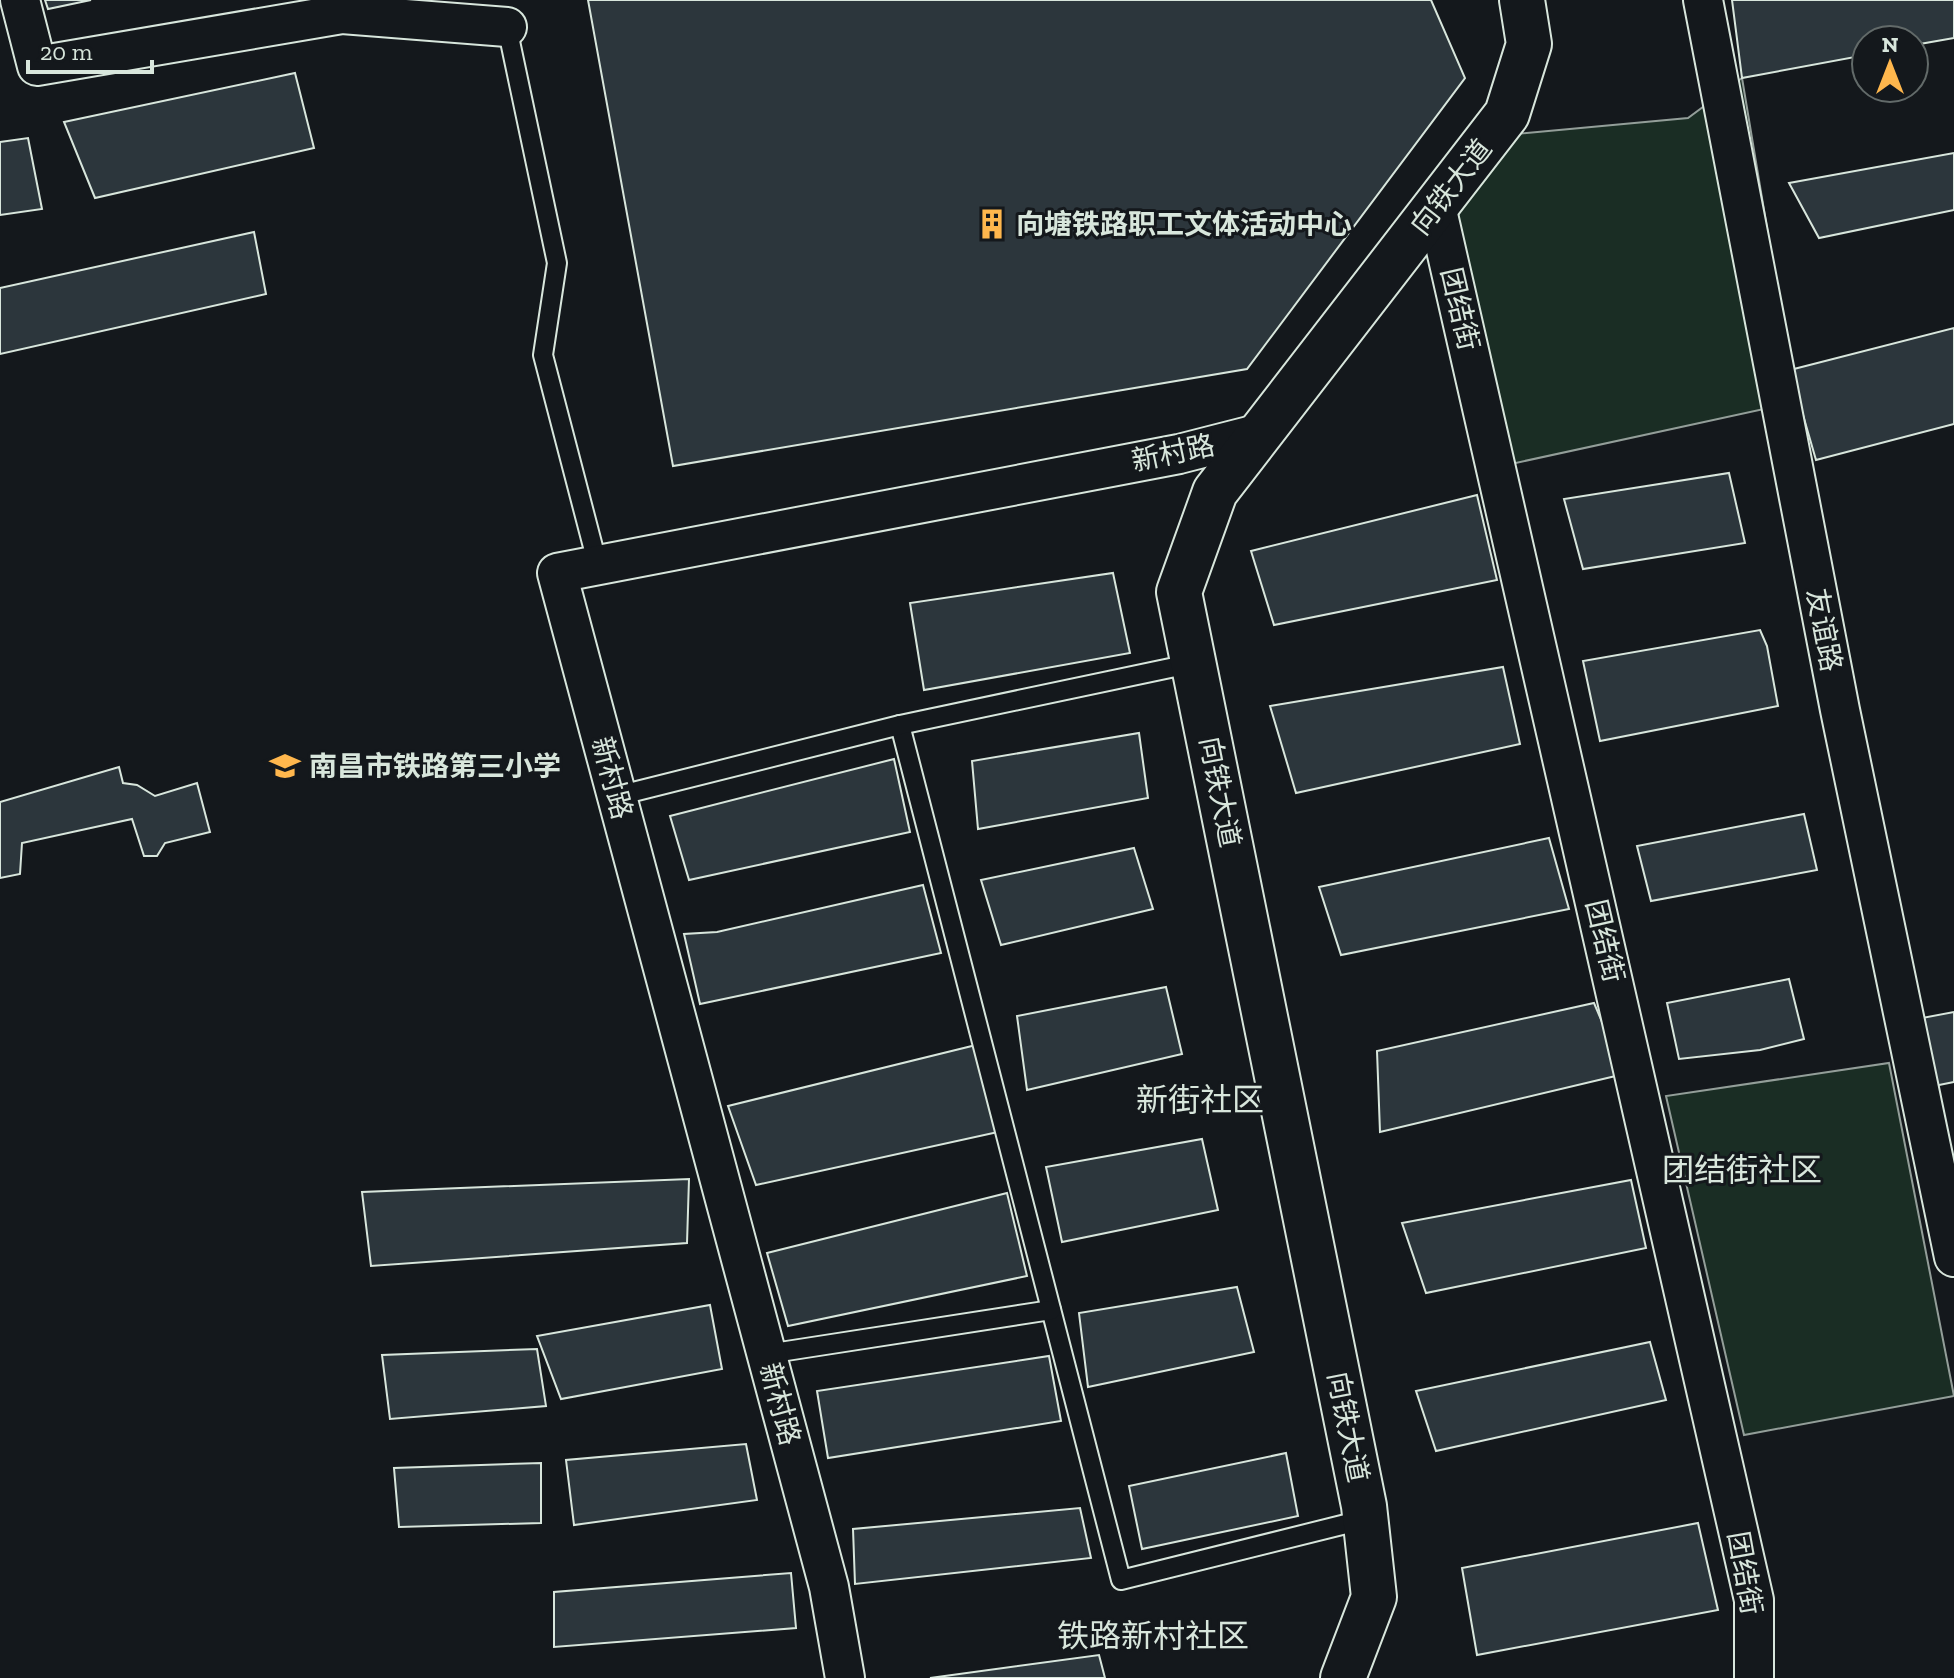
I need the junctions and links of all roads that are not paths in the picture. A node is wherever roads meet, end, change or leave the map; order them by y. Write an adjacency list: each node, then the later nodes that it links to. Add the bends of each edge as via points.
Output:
1 (20, 0): 4 (street, via 37,66)
2 (1522, 0): 6 (street, 向铁大道, via 1529,44 1507,114)
3 (1703, 0): 12 (street, 友谊路, via 1840,710)
4 (340, 7): 5 (street)
5 (507, 27): 8 (lane, via 557,263 543,355)
6 (1436, 206): 7 (street, 向铁大道); 18 (street, 团结街, via 1754,1600)
7 (1261, 433): 8 (street, 新村路, via 1179,454); 9 (street, 向铁大道, via 1215,492 1179,592)
8 (598, 566): 11 (street, 新村路, via 557,573)
9 (1194, 663): 10 (lane); 15 (street, 向铁大道)
10 (900, 725): 11 (lane); 13 (lane)
11 (617, 796): 14 (street, 新村路)
12 (1954, 1257)
13 (1051, 1310): 14 (lane); 15 (lane, via 1121,1580)
14 (767, 1354): 16 (street, 新村路, via 829,1587)
15 (1366, 1519): 17 (street, 向铁大道, via 1374,1597)
16 (845, 1678)
17 (1343, 1678)
18 (1754, 1678)

